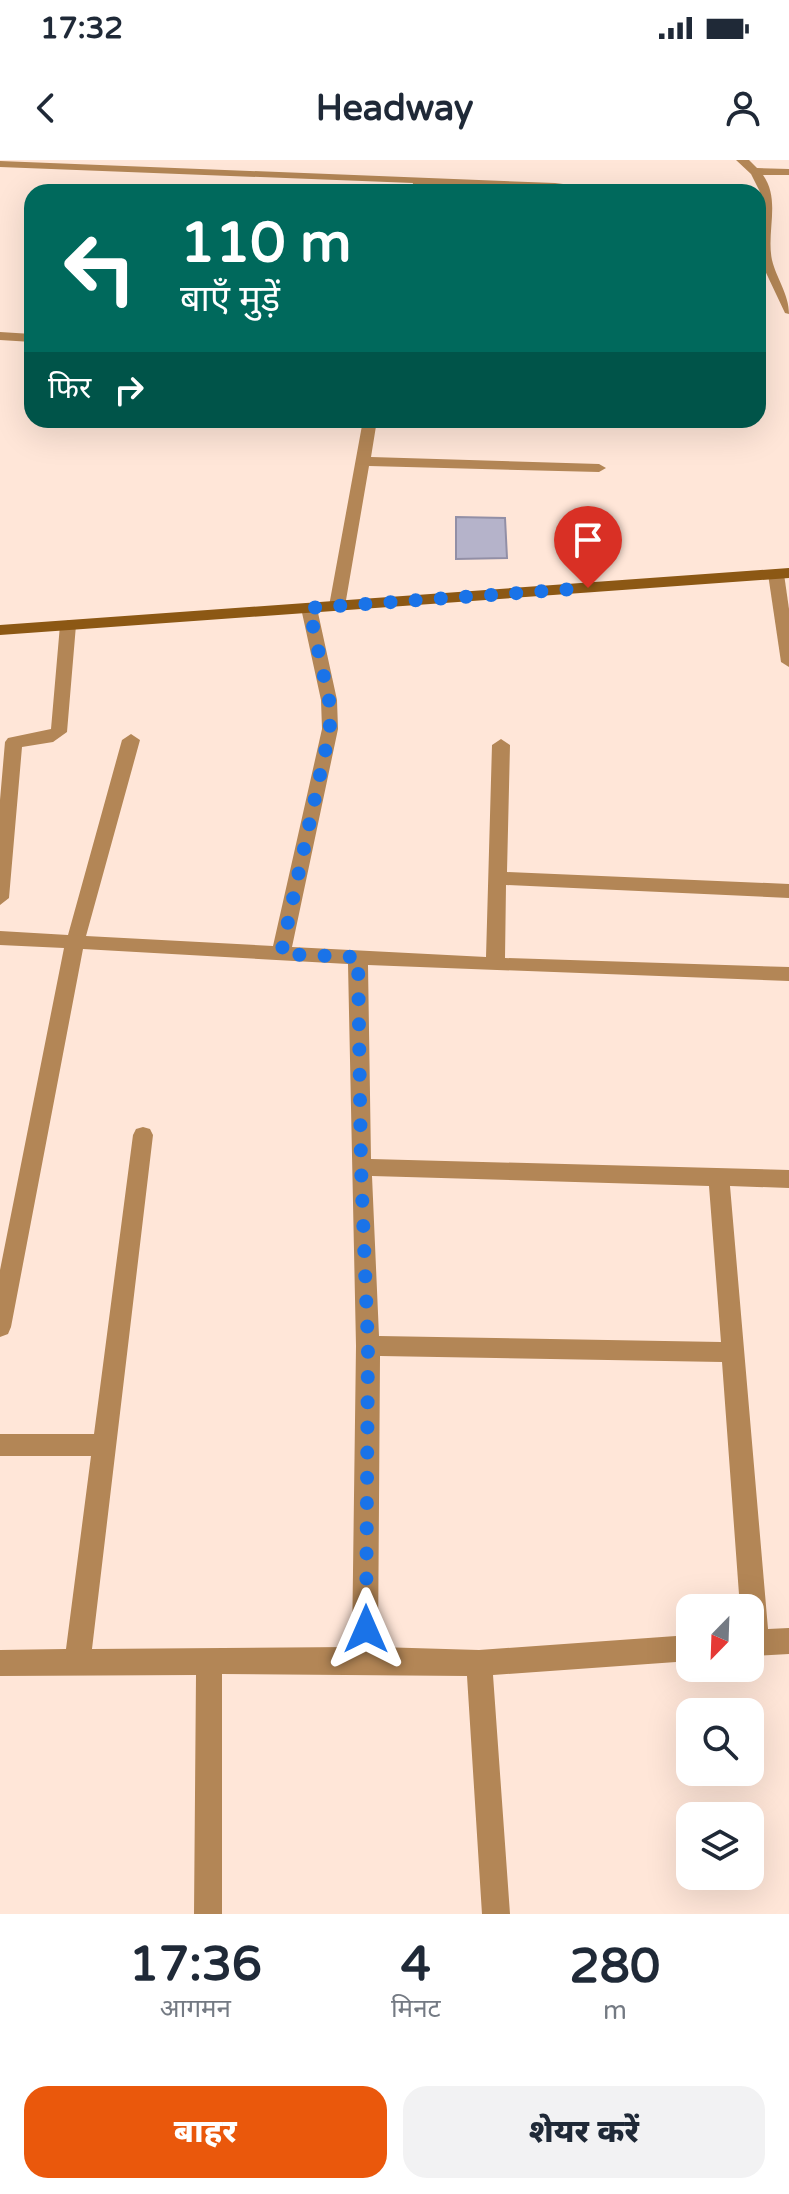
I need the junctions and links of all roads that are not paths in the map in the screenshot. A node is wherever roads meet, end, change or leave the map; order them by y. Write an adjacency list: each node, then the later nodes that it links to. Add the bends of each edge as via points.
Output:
1 (742, 160): 3 (street)
2 (0, 164): 5 (street)
3 (757, 171): 4 (street); 6 (street)
4 (789, 172)
5 (380, 184)
6 (764, 184)
7 (766, 187): 8 (street)
8 (766, 221)
9 (766, 257): 10 (street)
10 (789, 310)
11 (0, 336): 12 (street)
12 (24, 338)
13 (368, 428): 14 (street)
14 (361, 461): 15 (street); 17 (street)
15 (599, 468)
16 (782, 574): 17 (main road); 21 (street)
17 (337, 606): 18 (main road)
18 (309, 608): 19 (main road); 30 (street, via 330,729)
19 (68, 625): 20 (main road); 23 (street, via 59,732)
20 (0, 630)
21 (789, 662)
22 (131, 740): 29 (street)
23 (7, 742): 27 (street)
24 (501, 745): 25 (street)
25 (497, 878): 26 (street); 32 (street)
26 (789, 891)
27 (0, 898)
28 (0, 938): 29 (street)
29 (75, 942): 30 (street); 38 (street)
30 (281, 954): 31 (street)
31 (358, 957): 32 (street); 35 (street)
32 (495, 965): 33 (street)
33 (789, 974)
34 (143, 1135): 42 (street)
35 (361, 1167): 36 (street); 39 (street)
36 (719, 1177): 37 (street); 40 (street)
37 (789, 1179)
38 (1, 1313)
39 (368, 1346): 40 (street); 47 (street)
40 (733, 1352): 43 (street)
41 (0, 1445): 42 (street)
42 (104, 1445): 49 (street)
43 (750, 1594)
44 (789, 1641): 45 (street)
45 (764, 1642)
46 (676, 1649): 51 (street)
47 (365, 1660): 48 (street); 51 (street)
48 (209, 1661): 49 (street); 52 (street)
49 (77, 1662): 50 (street)
50 (0, 1663)
51 (479, 1663): 53 (street)
52 (208, 1914)
53 (496, 1914)

